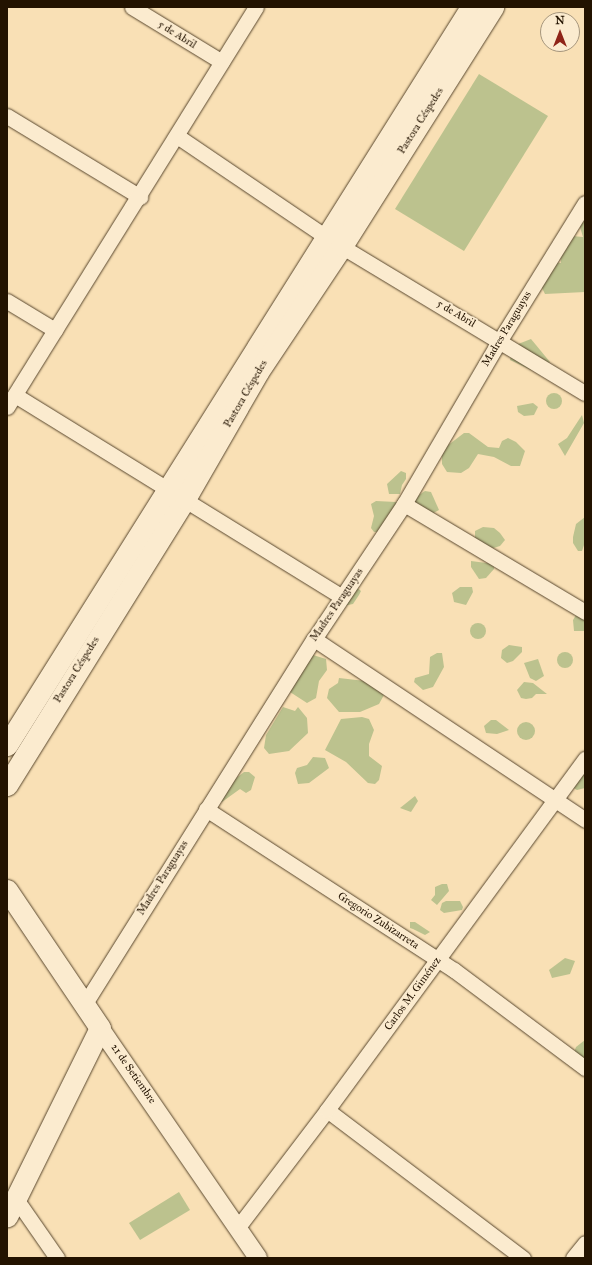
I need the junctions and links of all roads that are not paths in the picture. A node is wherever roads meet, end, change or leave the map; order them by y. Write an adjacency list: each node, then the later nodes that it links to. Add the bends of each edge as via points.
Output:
1 (132, 7): 5 (street, 5 de Abril)
2 (256, 7): 5 (street)
3 (471, 7): 10 (main road, Pastora Céspedes)
4 (493, 7): 10 (main road, Pastora Céspedes)
5 (222, 62): 7 (street)
6 (7, 116): 8 (street)
7 (177, 136): 8 (street); 10 (street, 5 de Abril)
8 (140, 196): 12 (street)
9 (585, 203): 13 (street, Madres Paraguayas)
10 (334, 242): 13 (street, 5 de Abril); 16 (main road, Pastora Céspedes)
11 (7, 301): 12 (street)
12 (55, 330): 15 (street)
13 (500, 340): 14 (street, 5 de Abril); 17 (street, Madres Paraguayas)
14 (585, 393)
15 (11, 401): 16 (street)
16 (177, 494): 18 (street); 21 (main road, Pastora Céspedes)
17 (404, 504): 18 (street, Madres Paraguayas); 19 (street)
18 (342, 597): 20 (street, Madres Paraguayas)
19 (585, 612)
20 (314, 639): 26 (street); 27 (street, Madres Paraguayas)
21 (82, 644): 22 (main road, Pastora Céspedes); 23 (main road, Pastora Céspedes)
22 (7, 745): 23 (main road)
23 (25, 756): 25 (main road, Pastora Céspedes)
24 (585, 758): 26 (street, Carlos M. Giménez)
25 (7, 785)
26 (557, 799): 28 (street); 30 (street, Carlos M. Giménez)
27 (206, 809): 30 (street, Gregorio Zubizarreta); 31 (street, Madres Paraguayas)
28 (585, 820)
29 (7, 890): 31 (main road, 21 de Setiembre)
30 (438, 960): 33 (street, Gregorio Zubizarreta); 34 (street, Carlos M. Giménez)
31 (84, 1005): 32 (main road, 21 de Setiembre)
32 (100, 1028): 35 (main road); 36 (street, 21 de Setiembre)
33 (585, 1068)
34 (327, 1110): 36 (street, Carlos M. Giménez); 40 (street)
35 (12, 1208): 38 (street)
36 (238, 1227): 39 (street, 21 de Setiembre)
37 (585, 1243): 41 (street)
38 (57, 1258)
39 (258, 1258)
40 (524, 1258)
41 (573, 1258)

